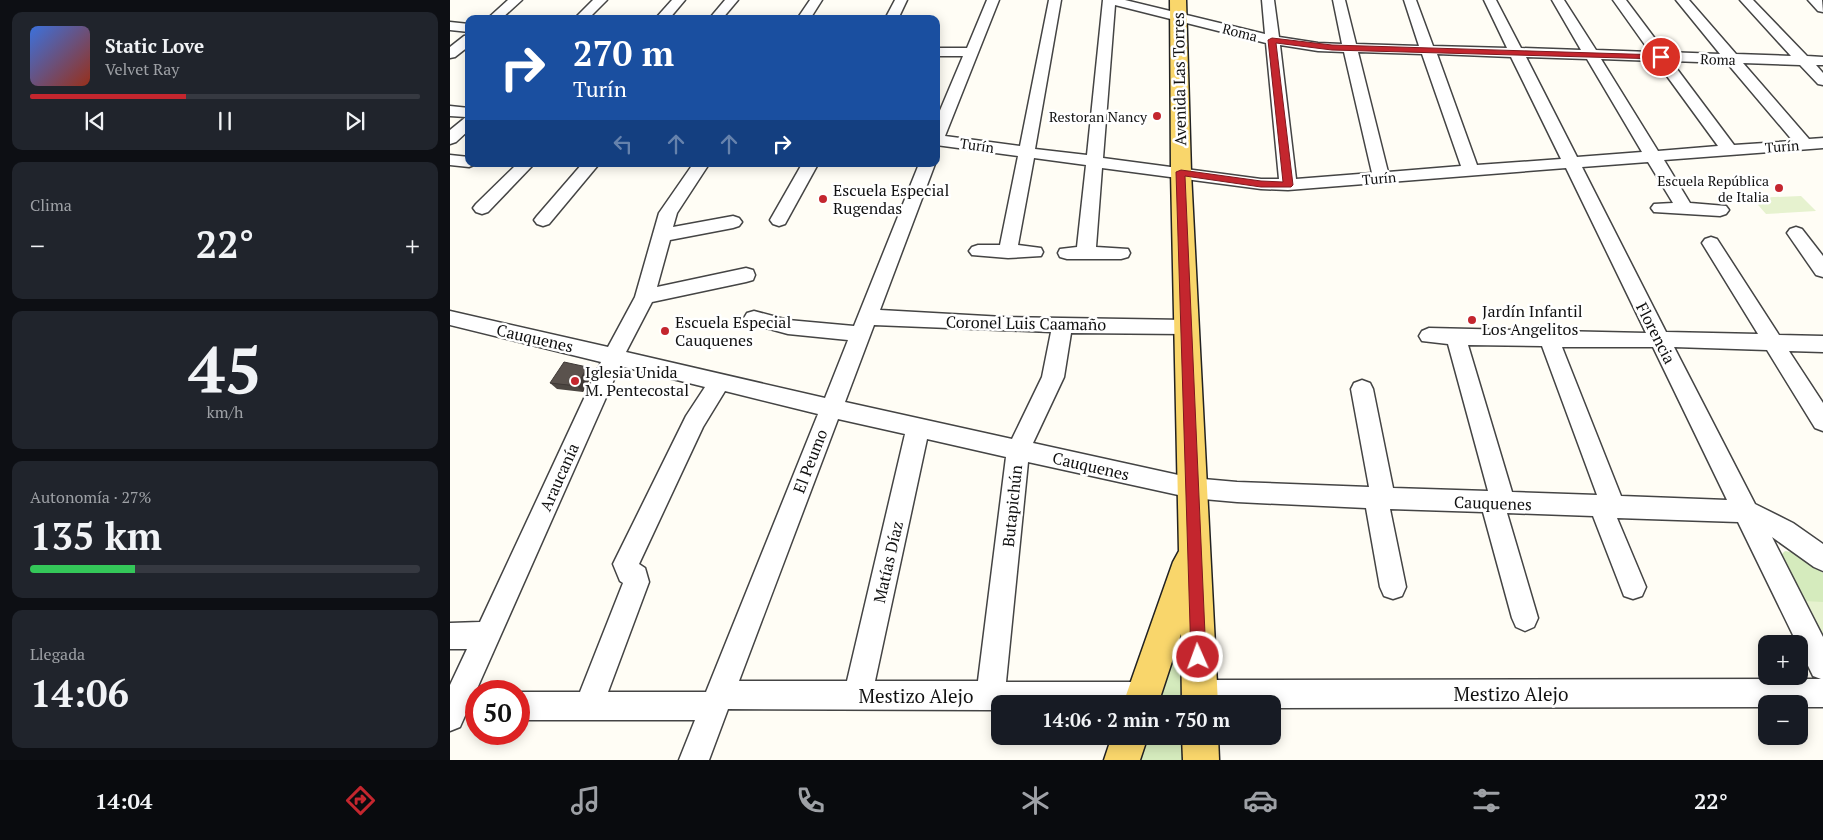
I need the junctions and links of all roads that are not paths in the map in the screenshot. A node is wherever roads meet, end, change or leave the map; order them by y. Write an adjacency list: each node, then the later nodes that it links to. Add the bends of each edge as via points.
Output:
1 (516, 0): 21 (street)
2 (601, 0): 22 (street)
3 (679, 0): 23 (street)
4 (732, 0): 24 (street)
5 (816, 0): 25 (street)
6 (901, 0): 26 (street)
7 (993, 0): 34 (street)
8 (1055, 0): 52 (street)
9 (1109, 0): 19 (street, Roma); 55 (street)
10 (1268, 0): 29 (street)
11 (1339, 0): 31 (street)
12 (1410, 0): 32 (street)
13 (1490, 0): 35 (street, Florencia)
14 (1558, 0): 37 (street)
15 (1619, 0): 38 (street)
16 (1682, 0): 39 (street)
17 (1746, 0): 40 (street)
18 (1814, 0): 20 (street)
19 (1178, 8): 29 (street, Roma); 64 (main road, Avenida Las Torres)
20 (1823, 8)
21 (498, 15)
22 (584, 15)
23 (665, 15)
24 (719, 15)
25 (806, 15)
26 (893, 15)
27 (450, 26): 28 (street)
28 (465, 28)
29 (1272, 40): 31 (street, Roma); 66 (street)
30 (465, 41): 36 (street)
31 (1350, 48): 32 (street, Roma); 65 (street)
32 (1428, 50): 35 (street, Roma); 63 (street)
33 (940, 52): 34 (street)
34 (972, 52): 46 (street)
35 (1517, 53): 37 (street, Roma); 57 (street, Florencia)
36 (450, 54)
37 (1591, 55): 38 (street, Roma); 53 (street)
38 (1661, 57): 39 (street, Roma); 51 (street)
39 (1732, 59): 40 (street, Roma); 50 (street)
40 (1804, 61): 41 (street, Roma); 42 (street)
41 (1823, 62)
42 (1823, 81)
43 (450, 111): 44 (street)
44 (465, 113)
45 (465, 126): 47 (street)
46 (940, 130)
47 (450, 139)
48 (940, 141): 52 (street, Turín)
49 (1823, 143): 50 (street, Turín)
50 (1804, 144): 51 (street, Turín)
51 (1729, 150): 53 (street, Turín)
52 (1027, 152): 55 (street, Turín); 78 (street)
53 (1654, 156): 57 (street, Turín); 69 (street)
54 (450, 160): 56 (street)
55 (1094, 161): 64 (street, Turín); 80 (street, via 1076,253)
56 (465, 162)
57 (1571, 163): 63 (street, Turín); 92 (street, Florencia)
58 (523, 167): 67 (street)
59 (588, 167): 71 (street)
60 (699, 167): 75 (street, Araucanía, via 670,209)
61 (808, 167): 72 (street)
62 (926, 167): 87 (street, El Peumo)
63 (1471, 170): 65 (street, Turín)
64 (1181, 172): 66 (street, Turín); 88 (main road, Avenida Las Torres)
65 (1381, 178): 66 (street, Turín)
66 (1288, 185)
67 (482, 208)
68 (1660, 208): 69 (street)
69 (1685, 209): 70 (street)
70 (1720, 210)
71 (543, 220)
72 (780, 220)
73 (733, 222): 75 (street)
74 (1796, 232): 81 (street)
75 (662, 235): 83 (street, Araucanía)
76 (1711, 243): 93 (street)
77 (978, 251): 78 (street)
78 (1008, 252): 79 (street)
79 (1034, 252)
80 (1121, 254)
81 (1823, 270)
82 (746, 275): 83 (street)
83 (645, 297): 95 (street, Araucanía)
84 (450, 318): 95 (street, Cauquenes)
85 (754, 318): 87 (street, Coronel Luis Caamaño, via 788,327)
86 (1062, 325): 87 (street, Coronel Luis Caamaño, via 948,322); 88 (street, Coronel Luis Caamaño); 101 (street, Butapichún, via 1056,370)
87 (863, 326): 98 (street, El Peumo)
88 (1186, 327): 102 (main road, Avenida Las Torres)
89 (1428, 336): 90 (street)
90 (1456, 337): 91 (street); 104 (street)
91 (1549, 338): 92 (street); 105 (street)
92 (1659, 339): 93 (street); 106 (street, Florencia)
93 (1773, 342): 94 (street); 99 (street)
94 (1823, 344)
95 (614, 357): 96 (street, Cauquenes); 112 (street, Araucanía)
96 (720, 382): 98 (street, Cauquenes); 123 (street, via 694,422 626,564 636,582)
97 (1362, 388): 103 (street)
98 (830, 408): 100 (street, Cauquenes); 121 (street, El Peumo)
99 (1823, 422)
100 (918, 428): 101 (street, Cauquenes); 116 (street, Matías Díaz)
101 (1018, 450): 102 (street, Cauquenes); 119 (street, Butapichún)
102 (1192, 488): 103 (street, Cauquenes); 107 (main road, Avenida Las Torres)
103 (1379, 498): 104 (street, Cauquenes); 109 (street)
104 (1497, 503): 105 (street, Cauquenes); 111 (street)
105 (1607, 508): 106 (street, Cauquenes); 110 (street)
106 (1745, 511): 108 (street, via 1784,532); 114 (street, Florencia)
107 (1194, 547): 117 (main road, Avenida Las Torres); 118 (main road, Avenida Las Torres)
108 (1823, 559)
109 (1393, 587)
110 (1633, 587)
111 (1525, 618)
112 (487, 635): 113 (street); 124 (street, Araucanía)
113 (450, 636)
114 (1823, 666)
115 (1823, 693): 120 (street, Mestizo Alejo)
116 (858, 695): 119 (street, Mestizo Alejo); 121 (street, Mestizo Alejo)
117 (1143, 695)
118 (1200, 695)
119 (990, 696)
120 (1281, 698)
121 (717, 700): 123 (street, Mestizo Alejo); 127 (street, El Peumo)
122 (530, 706): 123 (street, Mestizo Alejo)
123 (589, 706)
124 (460, 710)
125 (1127, 745): 128 (main road)
126 (1200, 745): 129 (main road)
127 (694, 760)
128 (1122, 760)
129 (1201, 760)

